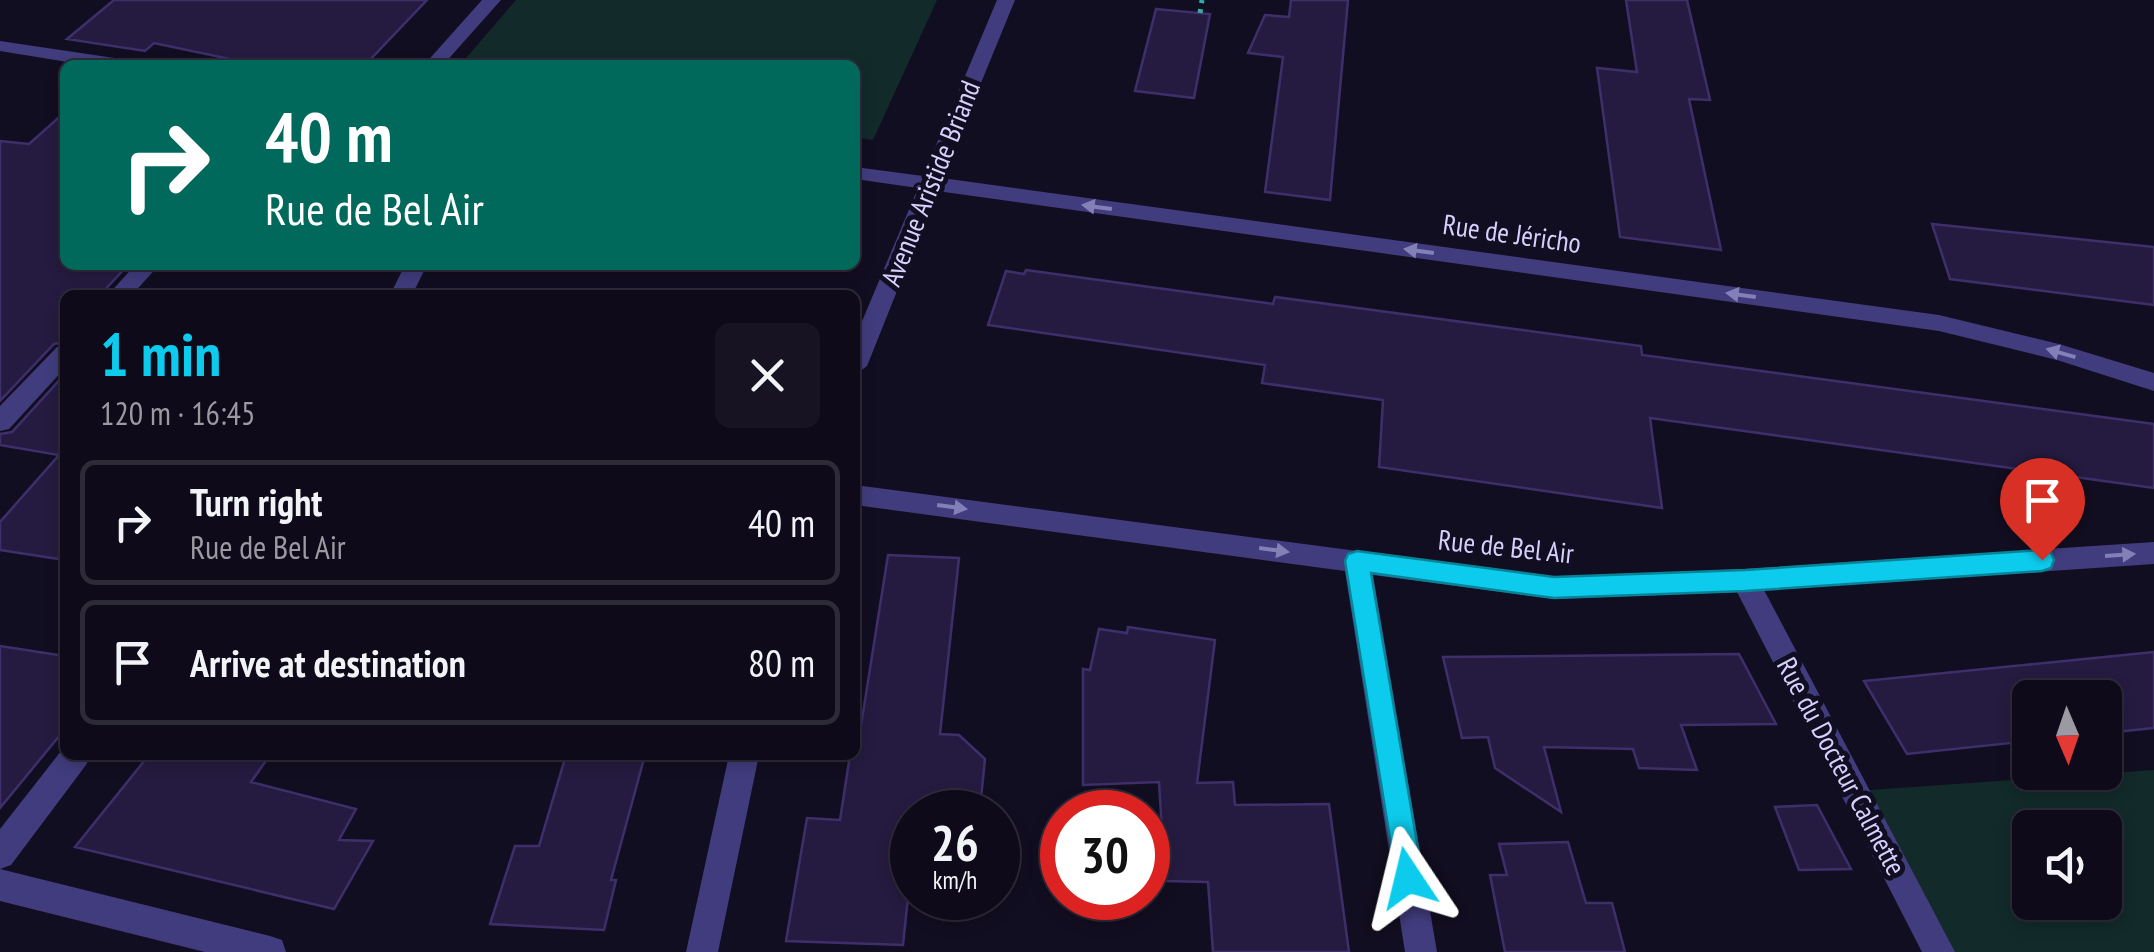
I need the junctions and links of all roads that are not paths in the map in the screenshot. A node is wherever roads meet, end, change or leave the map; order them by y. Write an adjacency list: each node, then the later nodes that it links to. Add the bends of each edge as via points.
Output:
1 (492, 0): 6 (street)
2 (1006, 0): 9 (street, Avenue Aristide Briand)
3 (0, 46): 4 (street)
4 (21, 50): 5 (street); 7 (street)
5 (88, 60)
6 (438, 60)
7 (0, 65)
8 (860, 175): 9 (street, Rue de Jéricho)
9 (928, 184): 12 (street, Avenue Aristide Briand); 14 (street, Rue de Jéricho, one-way to 9, via 1939,323)
10 (143, 270): 11 (street)
11 (125, 290)
12 (860, 354)
13 (60, 358): 15 (street)
14 (2154, 382)
15 (0, 422)
16 (860, 496): 18 (street, Rue de Bel Air, one-way to 18)
17 (2154, 553): 19 (street, Rue de Bel Air, one-way to 17)
18 (1357, 561): 19 (street, Rue de Bel Air, via 1554,588); 26 (street)
19 (1745, 580): 27 (street, Rue du Docteur Calmette)
20 (72, 760): 22 (street)
21 (743, 760): 25 (street)
22 (0, 854)
23 (0, 885): 24 (street)
24 (270, 952)
25 (702, 952)
26 (1421, 952)
27 (1939, 952)

